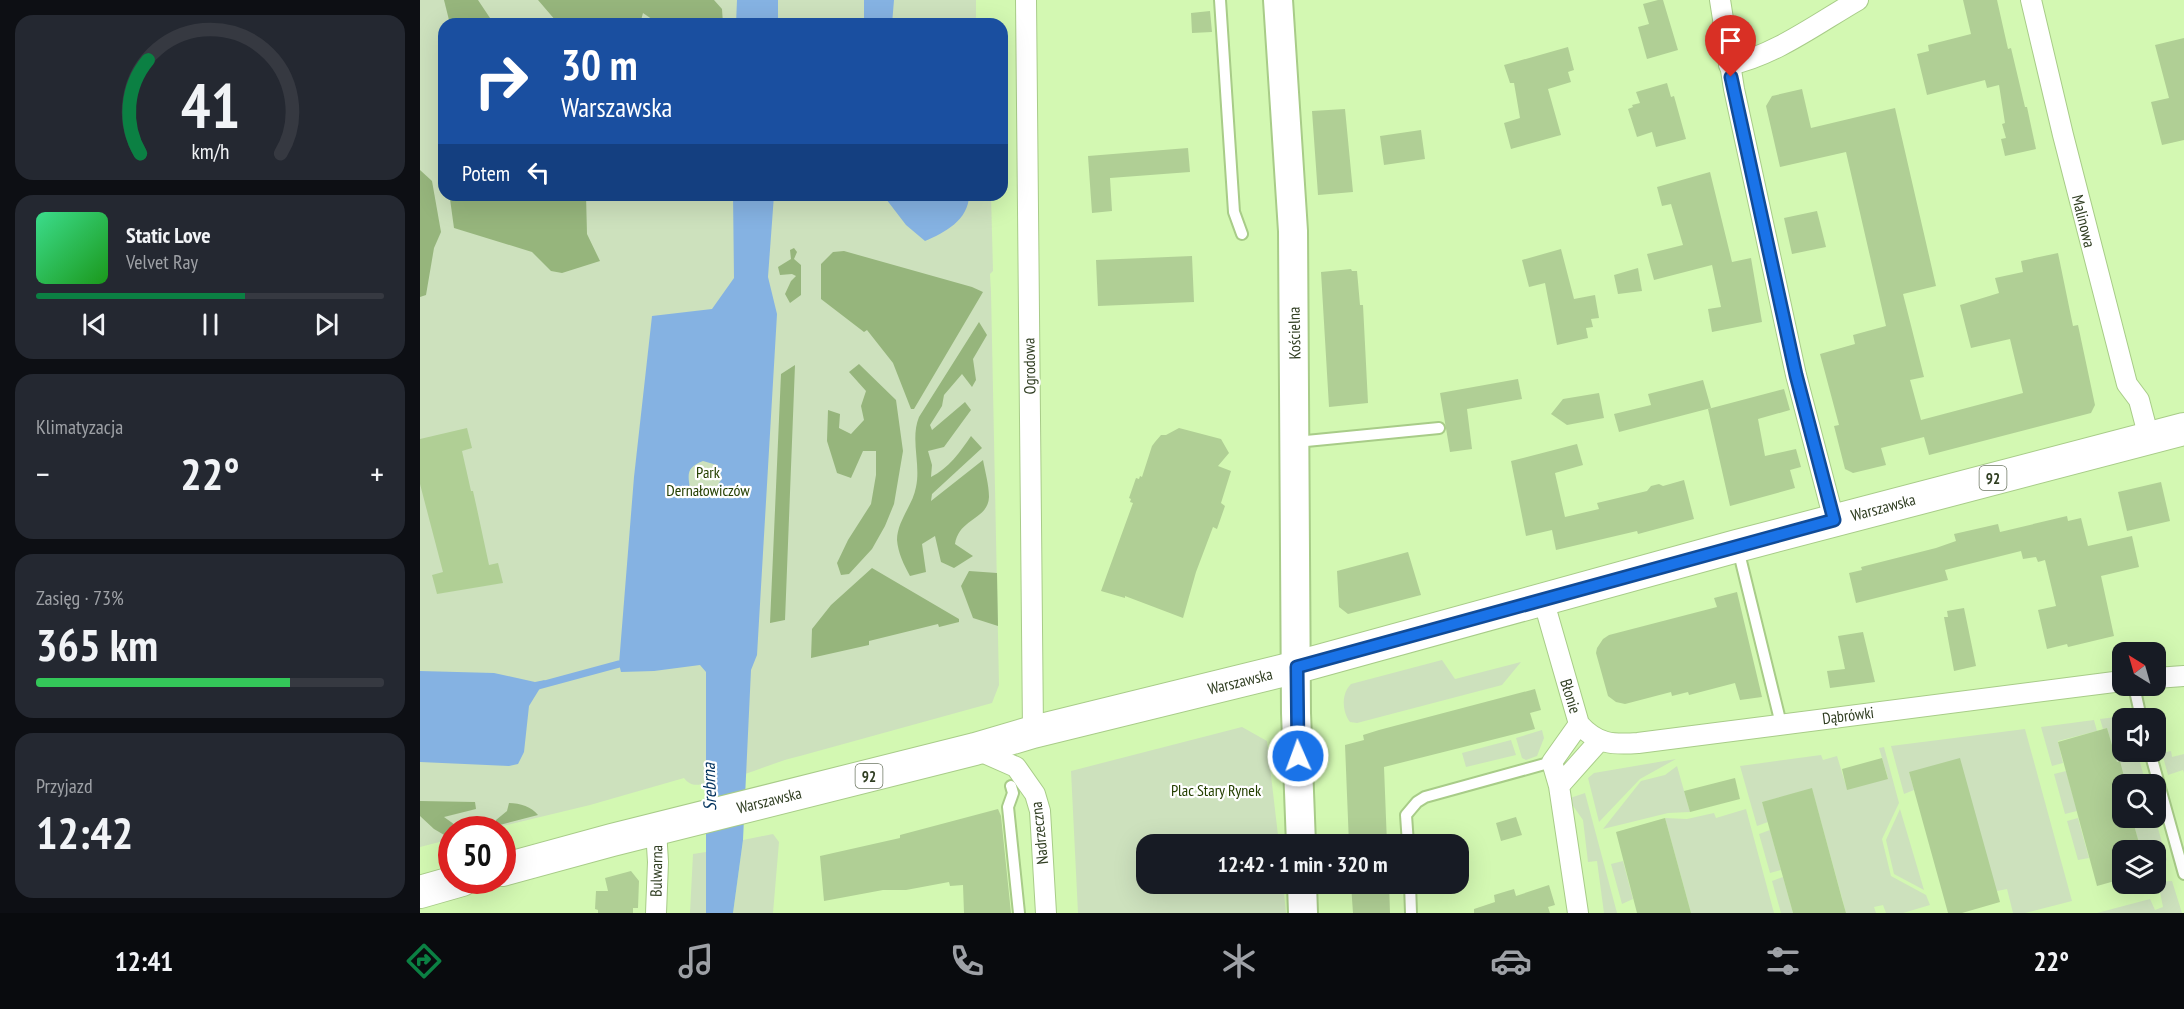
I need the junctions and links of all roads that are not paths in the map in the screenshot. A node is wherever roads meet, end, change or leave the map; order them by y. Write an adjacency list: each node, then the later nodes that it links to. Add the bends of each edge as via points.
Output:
1 (1026, 0): 22 (street, Ogrodowa)
2 (1220, 0): 8 (lane, via 1234,212)
3 (1278, 0): 12 (street, Kościelna, via 1293,231)
4 (1720, 0): 7 (street)
5 (1858, 0): 7 (street, via 1765,54)
6 (2031, 0): 11 (street, Malinowa, via 2127,384 2139,400)
7 (1730, 65): 13 (street, via 1796,375)
8 (1242, 234)
9 (1439, 428): 12 (lane)
10 (2184, 429): 11 (main road, Warszawska / 92)
11 (2149, 438): 13 (main road, Warszawska / 92)
12 (1295, 442): 16 (street, Kościelna)
13 (1834, 520): 14 (main road, Warszawska / 92)
14 (1737, 546): 15 (main road, Warszawska / 92); 21 (lane)
15 (1543, 599): 16 (main road, Warszawska / 92); 20 (street, Błonie)
16 (1297, 667): 22 (main road, Warszawska / 92); 30 (street, Kościelna)
17 (2184, 676): 18 (street)
18 (2166, 677)
19 (2112, 682): 21 (street, Dąbrówki)
20 (1579, 724): 23 (street); 25 (street, Błonie)
21 (1781, 724): 23 (street, Dąbrówki, via 1638,743)
22 (1034, 732): 24 (main road, Warszawska / 92)
23 (1600, 740): 28 (street)
24 (975, 749): 29 (main road, Warszawska / 92); 40 (street, Nadrzeczna, via 1016,767 1031,786 1040,811)
25 (1552, 762): 28 (street); 31 (lane, via 1425,797 1406,815)
26 (2153, 762): 33 (lane)
27 (1011, 786): 39 (lane, via 1014,793 1008,807)
28 (1558, 786): 43 (street)
29 (656, 830): 32 (main road, Warszawska / 92); 38 (street, Bulwarna)
30 (1301, 834)
31 (1407, 834)
32 (516, 866)
33 (2184, 874)
34 (438, 887): 35 (main road)
35 (420, 892)
36 (1302, 894): 41 (street)
37 (1410, 894): 42 (lane)
38 (656, 913)
39 (1019, 913)
40 (1046, 913)
41 (1303, 913)
42 (1411, 913)
43 (1578, 913)

